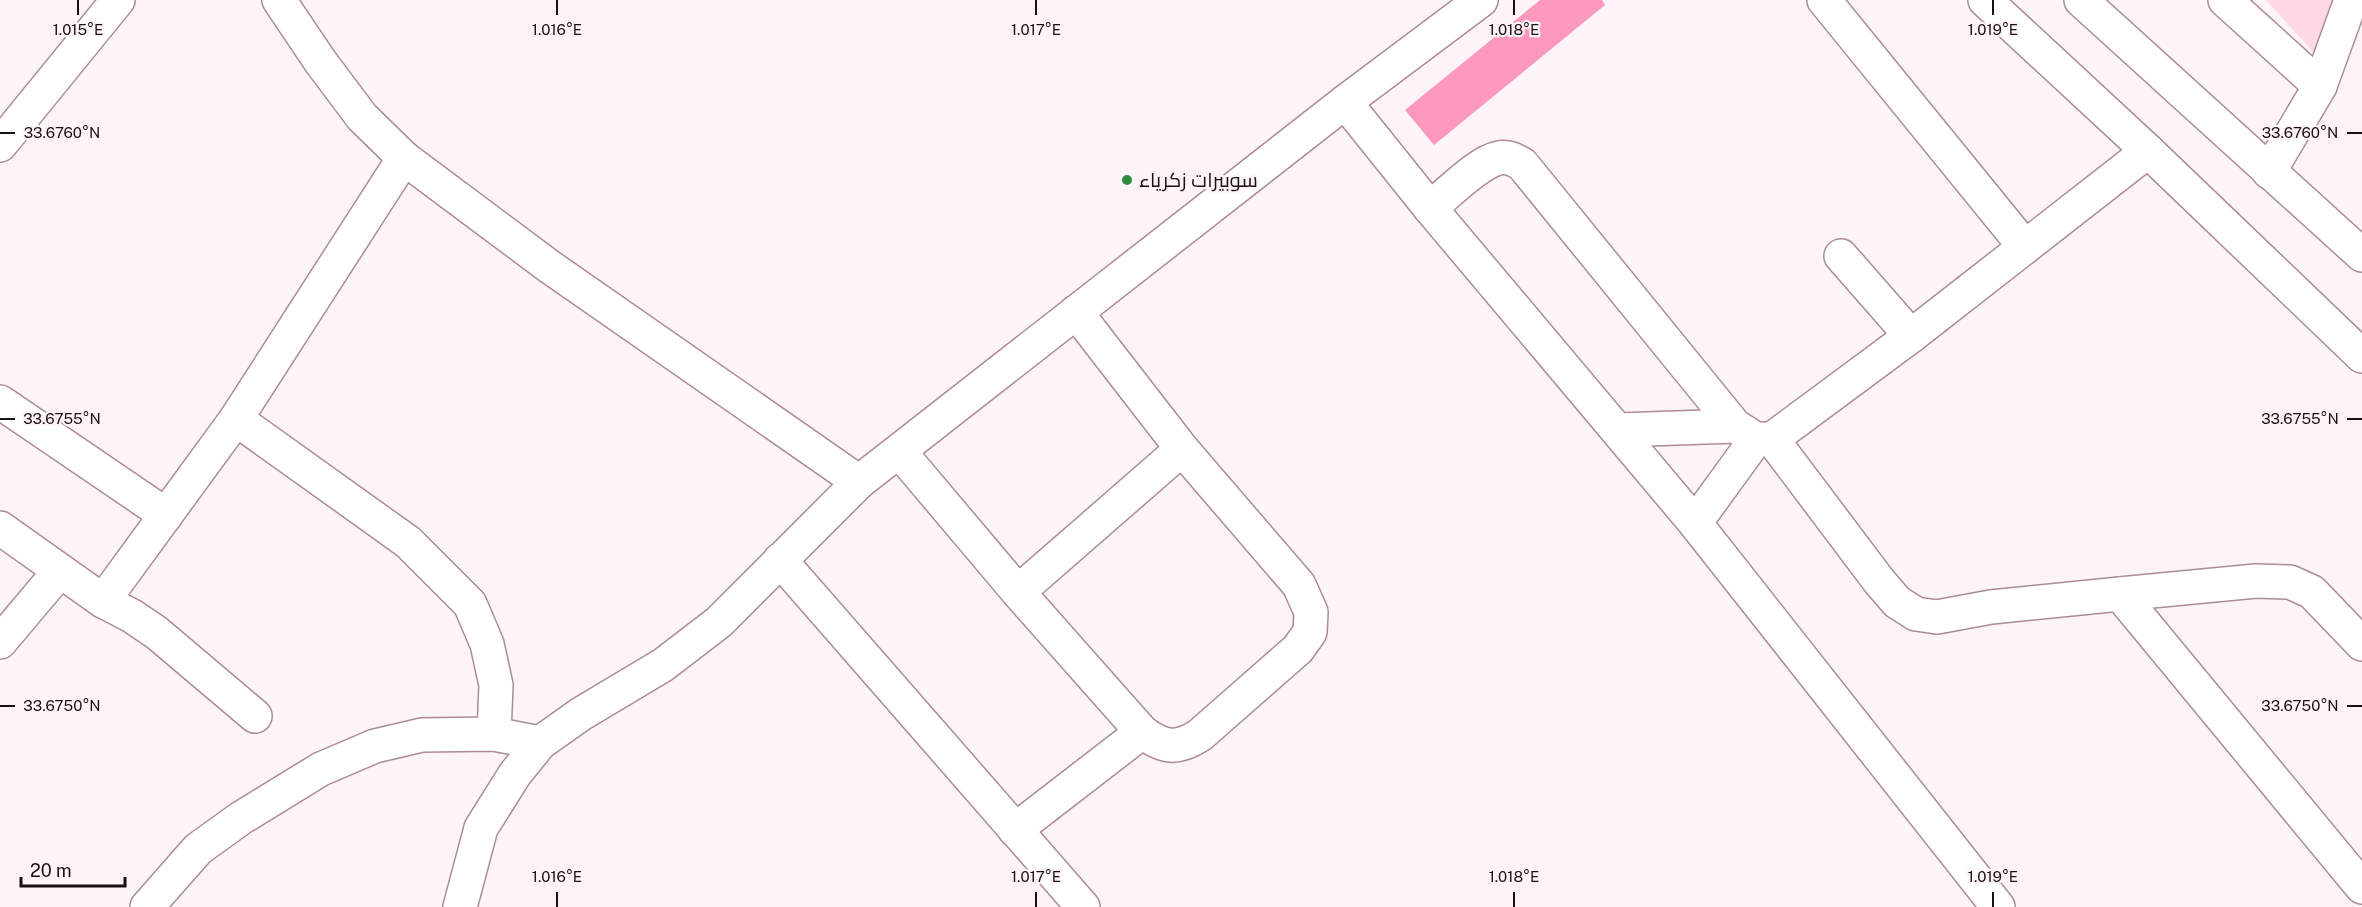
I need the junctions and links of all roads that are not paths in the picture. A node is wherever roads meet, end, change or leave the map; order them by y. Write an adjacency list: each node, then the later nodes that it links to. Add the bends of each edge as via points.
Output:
1 (118, 0): 11 (street)
2 (279, 0): 13 (street, via 362,117)
3 (1481, 0): 10 (street)
4 (1824, 0): 16 (street)
5 (1985, 0): 12 (street)
6 (2081, 0): 14 (street)
7 (2225, 0): 9 (street)
8 (2351, 0): 9 (street)
9 (2320, 86): 14 (street)
10 (1345, 102): 15 (street); 19 (street)
11 (0, 145)
12 (2148, 151): 16 (street); 21 (street)
13 (404, 158): 23 (street); 28 (street, via 549,267)
14 (2269, 172): 17 (street)
15 (1430, 208): 24 (street); 25 (street, via 1488,163 1510,158 1522,164)
16 (2025, 247): 20 (street)
17 (2362, 255)
18 (1841, 256): 20 (street)
19 (1076, 312): 26 (street); 27 (street)
20 (1911, 336): 25 (street)
21 (2362, 356)
22 (0, 402): 29 (street)
23 (236, 419): 29 (street); 41 (street, via 408,542 470,604 487,644 496,685)
24 (1618, 430): 25 (street); 30 (street)
25 (1754, 434): 30 (street); 35 (street, via 1897,602 1916,614 1937,617 1991,607)
26 (1182, 449): 34 (street); 40 (street, via 1299,585 1311,612 1310,632 1298,649 1187,743 1157,743)
27 (899, 451): 28 (street); 34 (street)
28 (859, 482): 32 (street)
29 (166, 515): 36 (street)
30 (1695, 523): 49 (street)
31 (0, 528): 33 (street)
32 (780, 560): 42 (street, via 719,622 691,644); 43 (street)
33 (59, 572): 36 (street); 37 (street)
34 (1018, 592): 40 (street)
35 (2120, 594): 38 (street, via 2256,581 2290,582 2312,592); 44 (street)
36 (103, 601): 39 (street, via 157,633)
37 (0, 642)
38 (2362, 644)
39 (255, 716)
40 (1142, 732): 43 (street)
41 (494, 734): 42 (street); 46 (street, via 422,735 375,746 321,769 198,849)
42 (540, 743): 47 (street, via 514,774 481,828)
43 (1015, 830): 48 (street)
44 (2362, 887)
45 (2362, 892): 50 (street)
46 (147, 907)
47 (460, 907)
48 (1083, 907)
49 (1998, 907)
50 (2346, 907)

